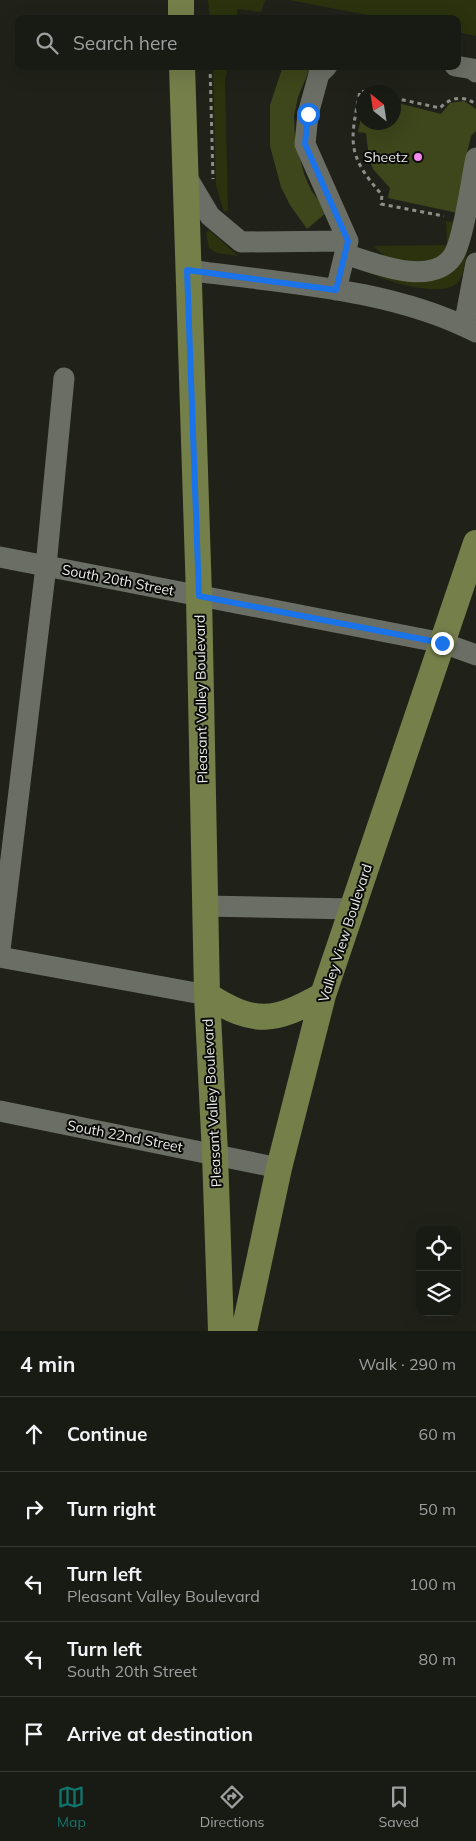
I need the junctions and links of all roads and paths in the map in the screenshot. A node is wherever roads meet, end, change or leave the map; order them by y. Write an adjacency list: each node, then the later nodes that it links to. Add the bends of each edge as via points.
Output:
1 (181, 0): 2 (main road)
2 (181, 15)
3 (461, 67): 7 (street)
4 (182, 70): 12 (main road, Pleasant Valley Boulevard)
5 (210, 70): 13 (path)
6 (323, 70): 15 (street, via 308,114 305,144)
7 (476, 72)
8 (401, 100): 9 (path, via 440,108 448,100 457,98)
9 (476, 104)
10 (356, 111): 14 (path, via 352,131 355,154 363,174 382,195 381,204)
11 (476, 158): 15 (street, via 460,238 453,257 434,270 415,272 385,268)
12 (185, 174): 15 (street, via 210,216 241,242); 17 (main road, Pleasant Valley Boulevard)
13 (213, 184)
14 (452, 218)
15 (347, 247): 18 (street)
16 (476, 263): 19 (street)
17 (187, 270): 18 (street); 24 (main road, Pleasant Valley Boulevard)
18 (336, 290): 19 (street, via 442,315)
19 (470, 329)
20 (64, 378): 23 (street)
21 (476, 543): 25 (main road, Valley View Boulevard)
22 (0, 557): 23 (street, South 20th Street)
23 (46, 566): 24 (street, South 20th Street); 29 (street)
24 (199, 596): 25 (street, South 20th Street); 27 (main road, Pleasant Valley Boulevard)
25 (442, 643): 26 (street, South 20th Street); 28 (main road, Valley View Boulevard)
26 (476, 655)
27 (205, 906): 28 (street); 31 (main road, Pleasant Valley Boulevard)
28 (353, 909): 32 (main road, Valley View Boulevard)
29 (0, 950)
30 (0, 957): 31 (street)
31 (206, 995): 32 (main road, via 241,1014 260,1018 299,1009); 34 (main road, Pleasant Valley Boulevard)
32 (324, 995): 35 (main road, Valley View Boulevard)
33 (0, 1112): 34 (street, South 22nd Street)
34 (215, 1154): 35 (street, South 22nd Street); 36 (main road, Pleasant Valley Boulevard)
35 (280, 1168): 37 (main road, Valley View Boulevard)
36 (221, 1331)
37 (244, 1331)

